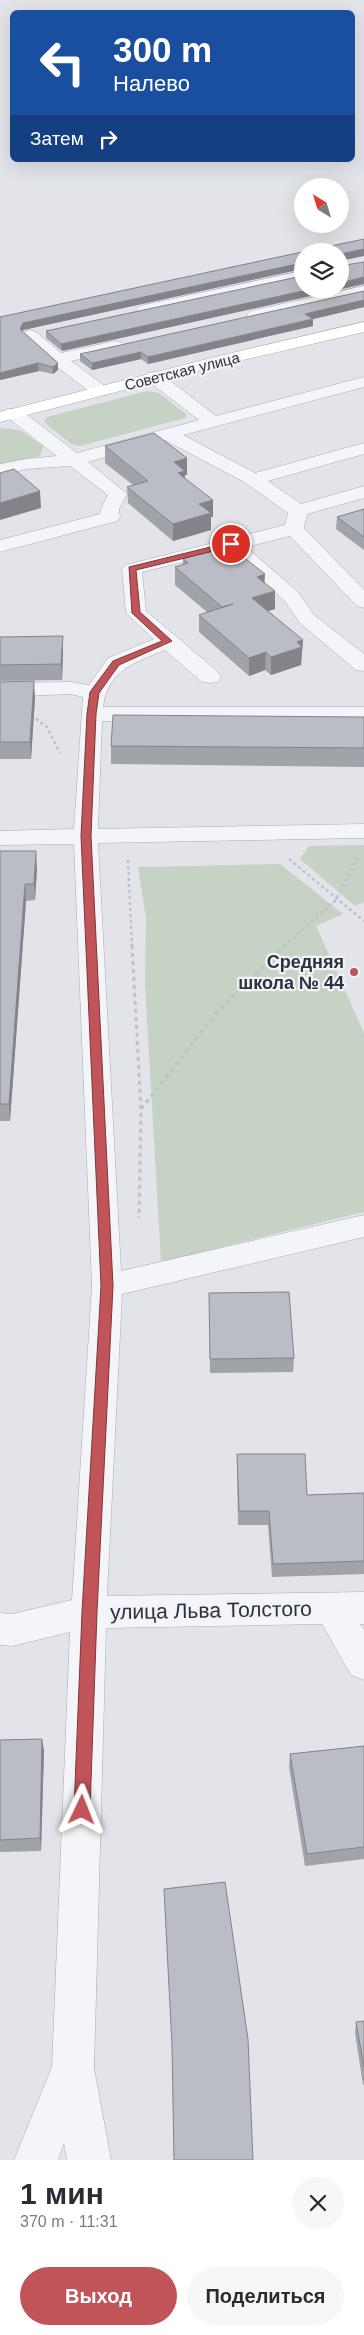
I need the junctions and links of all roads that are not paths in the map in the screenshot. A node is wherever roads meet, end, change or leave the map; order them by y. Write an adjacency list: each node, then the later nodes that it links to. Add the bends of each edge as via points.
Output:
1 (294, 278): 3 (street)
2 (364, 291): 4 (street)
3 (127, 314)
4 (240, 318)
5 (364, 327): 9 (main road, Советская улица)
6 (49, 330): 8 (street, via 30,335)
7 (135, 342): 8 (street)
8 (58, 359): 11 (street)
9 (154, 377): 11 (main road, Советская улица); 13 (street)
10 (364, 382): 13 (street)
11 (100, 391): 12 (main road, Советская улица)
12 (7, 415): 16 (street)
13 (213, 422): 14 (street)
14 (167, 434): 16 (street); 18 (street)
15 (364, 448): 18 (street)
16 (73, 460): 17 (street); 22 (street, via 118,494 110,508 110,517)
17 (0, 470)
18 (254, 479): 20 (street)
19 (364, 492): 20 (street)
20 (296, 520): 21 (street); 23 (street)
21 (231, 544): 24 (street, via 132,569 136,613); 25 (street, via 291,596 306,619)
22 (0, 546)
23 (364, 602)
24 (168, 641): 26 (street); 28 (street, via 116,663)
25 (364, 665)
26 (210, 677)
27 (0, 690): 28 (street, via 71,688)
28 (94, 692): 29 (street)
29 (91, 714): 30 (street); 31 (street)
30 (364, 714)
31 (86, 836): 32 (street); 33 (street); 35 (street)
32 (0, 838)
33 (363, 840)
34 (364, 1226): 35 (street)
35 (107, 1286): 37 (street)
36 (347, 1608): 37 (street, улица Льва Толстого); 39 (street)
37 (89, 1612): 38 (street, улица Льва Толстого, via 12,1630); 40 (street)
38 (0, 1629)
39 (364, 1663)
40 (73, 2067): 41 (street); 42 (street)
41 (36, 2160)
42 (89, 2160)

